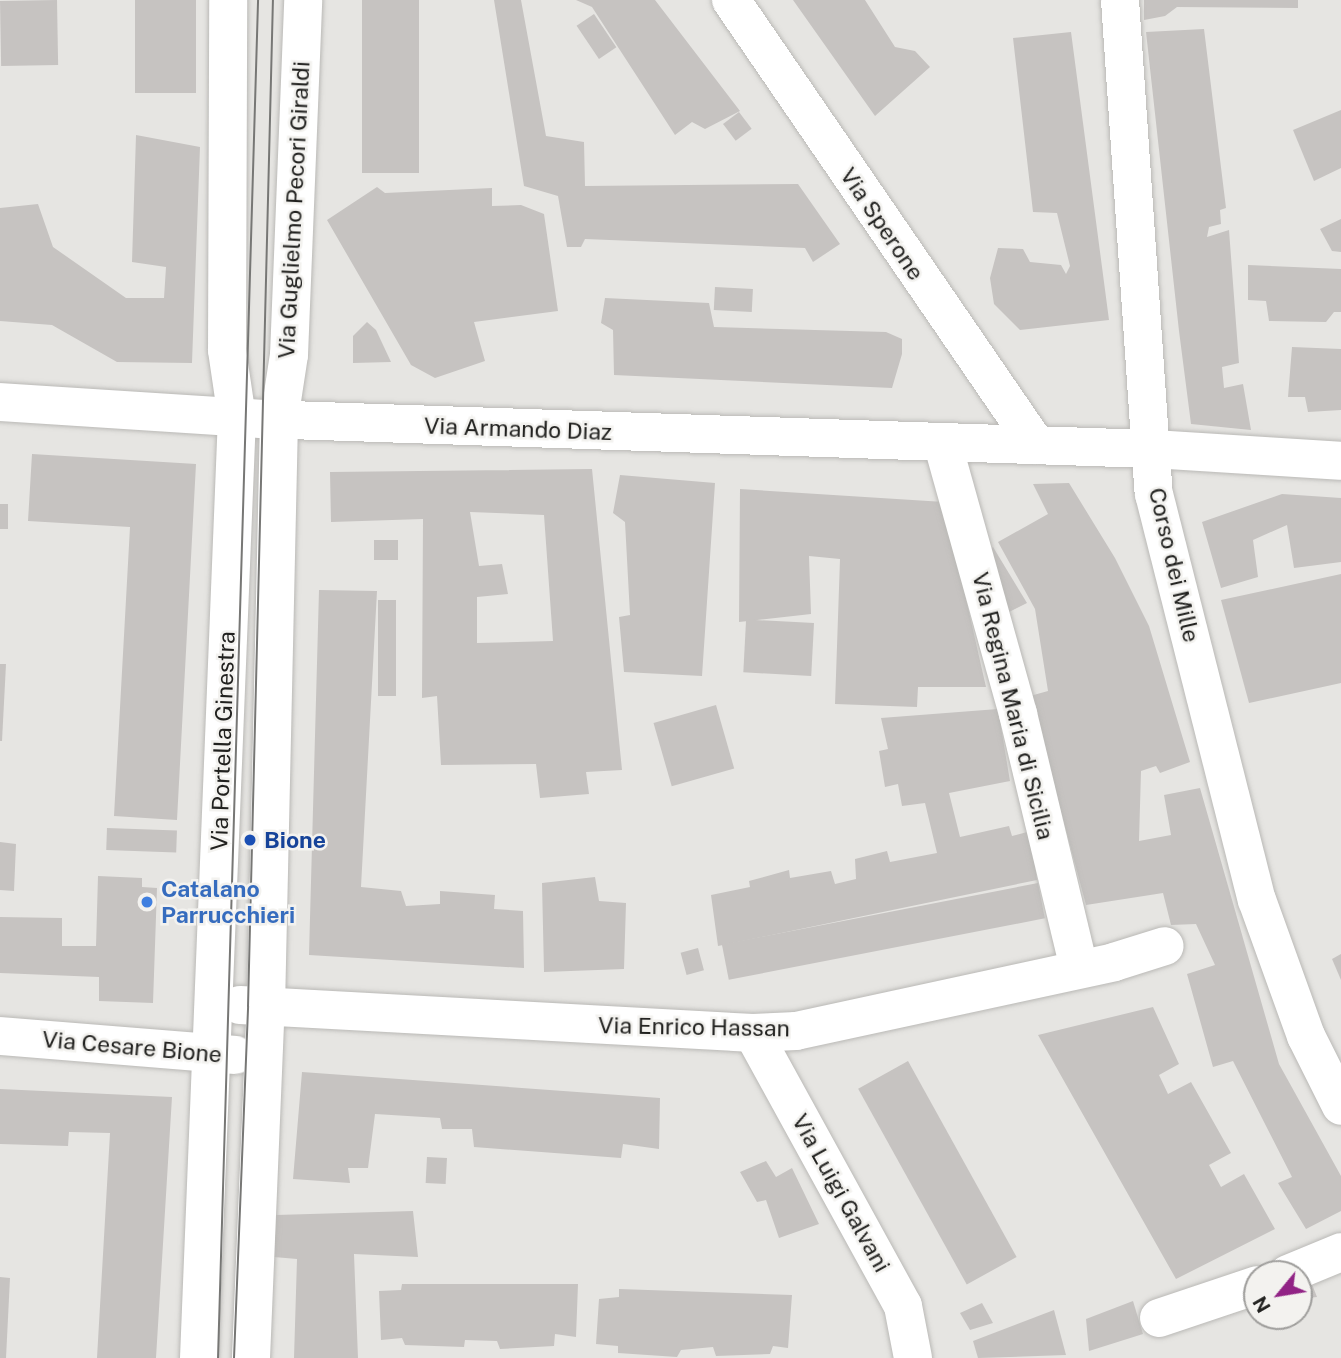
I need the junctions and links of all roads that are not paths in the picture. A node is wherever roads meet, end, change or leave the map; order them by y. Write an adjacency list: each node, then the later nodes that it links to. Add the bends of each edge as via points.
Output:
1 (228, 0): 6 (street, via 227,350)
2 (303, 0): 7 (street, Via Guglielmo Pecori Giraldi, via 289,355)
3 (731, 0): 9 (street, Via Sperone)
4 (1120, 0): 10 (street, Corso dei Mille)
5 (0, 402): 6 (street, Via Armando Diaz)
6 (237, 418): 7 (street, Via Armando Diaz); 14 (street, Via Portella Ginestra)
7 (279, 420): 8 (street, Via Armando Diaz); 15 (street, Via Portella Ginestra)
8 (943, 445): 9 (street, Via Armando Diaz); 13 (street, Via Regina Maria di Sicilia, via 1018,714)
9 (1036, 445): 10 (street, Via Armando Diaz)
10 (1152, 449): 11 (street, Via Armando Diaz); 20 (street, Corso dei Mille, via 1154,494 1257,900 1306,1036)
11 (1341, 461)
12 (1165, 946): 13 (street, Via Enrico Hassan)
13 (1079, 968): 16 (street, Via Enrico Hassan, via 796,1031)
14 (213, 1004): 15 (street, Via Enrico Hassan); 18 (street, Via Portella Ginestra)
15 (265, 1007): 16 (street, Via Enrico Hassan); 19 (street, Via Portella Ginestra)
16 (753, 1033): 27 (street, Via Luigi Galvani, via 903,1306)
17 (0, 1036): 18 (street, Via Cesare Bione)
18 (211, 1054): 19 (street, Via Cesare Bione); 25 (street, Via Portella Ginestra)
19 (263, 1056): 26 (street, Via Portella Ginestra)
20 (1341, 1106)
21 (1341, 1252): 22 (street)
22 (1313, 1264)
23 (1243, 1290): 24 (street)
24 (1159, 1318)
25 (199, 1358)
26 (251, 1358)
27 (913, 1358)

